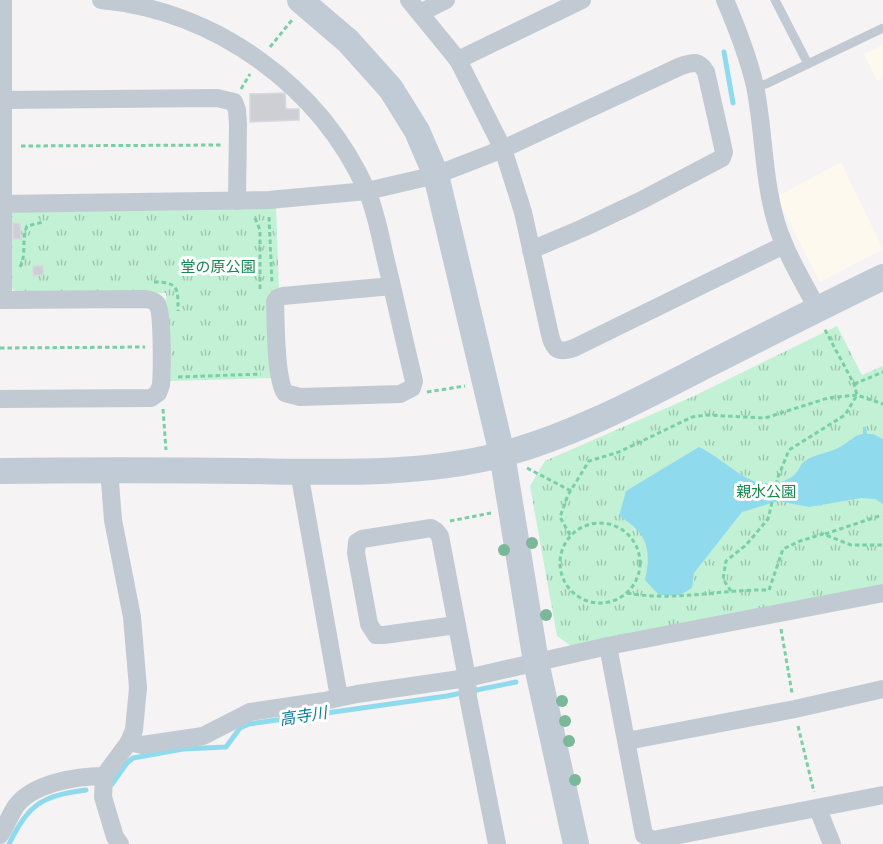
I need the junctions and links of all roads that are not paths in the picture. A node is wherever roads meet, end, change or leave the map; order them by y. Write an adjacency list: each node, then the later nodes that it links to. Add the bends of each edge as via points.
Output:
1 (3, 0): 13 (street)
2 (101, 0): 16 (street, via 169,14 260,59 316,110 334,133)
3 (446, 0): 8 (street)
4 (582, 0): 10 (street)
5 (725, 0): 12 (street)
6 (775, 0): 11 (lane)
7 (303, 4): 15 (street, via 348,41 391,89 417,131)
8 (415, 6): 10 (street)
9 (883, 28): 11 (lane)
10 (458, 60): 14 (street)
11 (808, 64): 12 (lane)
12 (755, 87): 19 (street, via 769,193)
13 (2, 100): 17 (street, via 217,98 234,102); 18 (street)
14 (503, 148): 15 (street); 20 (street); 20 (street, via 681,66 695,62 702,64 706,72 724,152 722,158 612,215)
15 (436, 175): 16 (street); 26 (street)
16 (366, 191): 17 (street); 22 (street)
17 (237, 201): 18 (street)
18 (1, 204): 23 (street)
19 (784, 245): 20 (street, via 565,351 553,345); 24 (street)
20 (531, 250)
21 (883, 277): 24 (street)
22 (392, 286): 22 (street, via 269,297 275,302 285,393 291,396 408,392 414,381)
23 (2, 300): 25 (street, via 153,301 159,306 161,317 160,385 150,398)
24 (820, 316): 26 (street, via 615,412)
25 (0, 399)
26 (502, 454): 29 (street, via 420,468); 33 (street)
27 (108, 469): 28 (street); 29 (street); 38 (street, via 112,520 137,663 138,705)
28 (0, 471)
29 (299, 472): 36 (street)
30 (883, 593): 32 (street)
31 (456, 626): 31 (street, via 436,531 431,528 357,542 369,624 376,635); 34 (street)
32 (608, 646): 33 (street); 37 (street)
33 (536, 662): 34 (street); 45 (street)
34 (467, 678): 36 (street); 44 (street)
35 (883, 689): 37 (street)
36 (339, 697): 38 (street, via 250,712 203,736 142,745)
37 (627, 741): 41 (street, via 644,835 653,840)
38 (129, 742): 39 (street)
39 (104, 776): 42 (street, via 83,776 32,791 16,807); 43 (street, via 103,797)
40 (883, 795): 41 (street)
41 (818, 809): 46 (street)
42 (0, 836)
43 (120, 844)
44 (497, 844)
45 (576, 844)
46 (832, 844)

